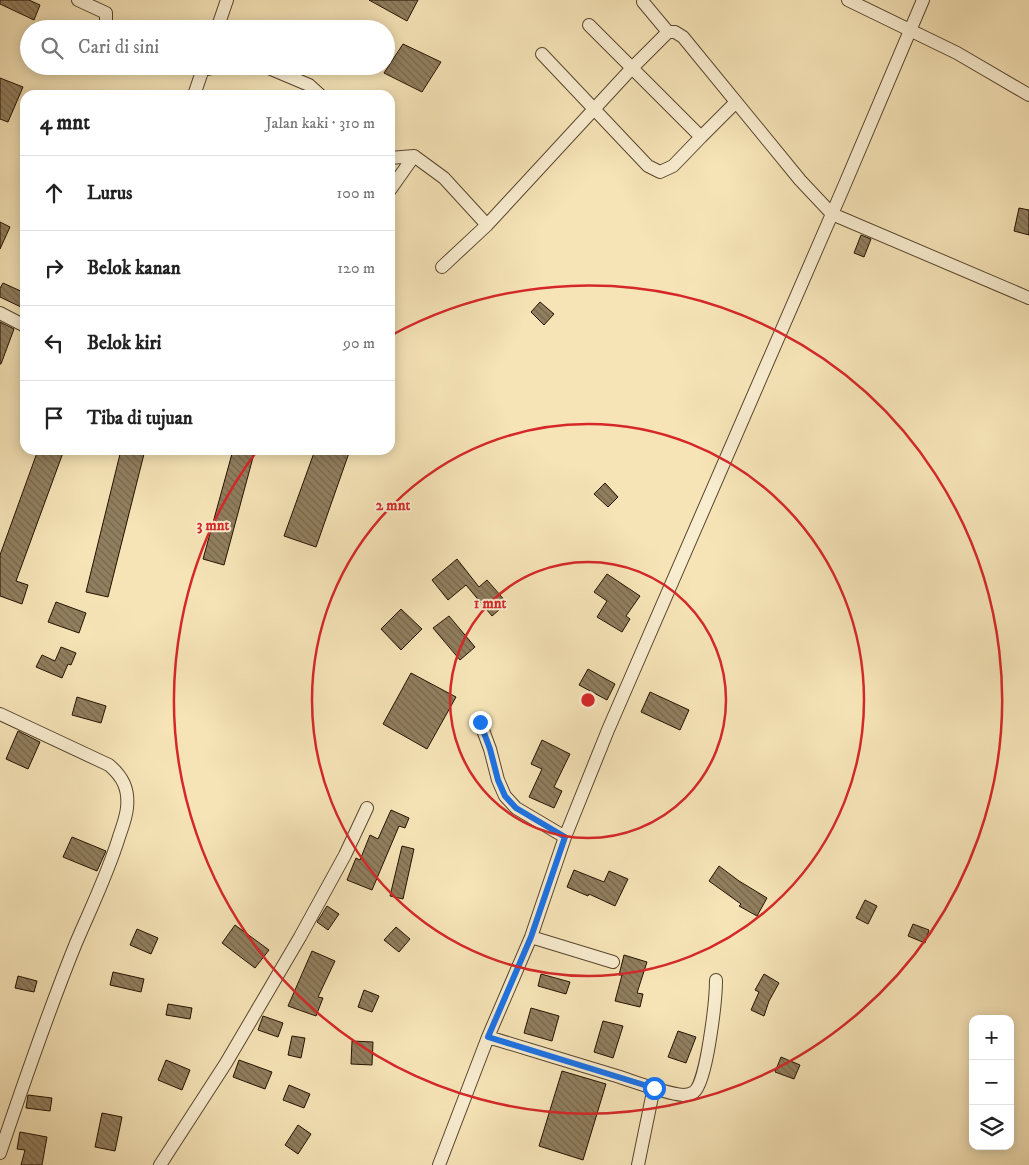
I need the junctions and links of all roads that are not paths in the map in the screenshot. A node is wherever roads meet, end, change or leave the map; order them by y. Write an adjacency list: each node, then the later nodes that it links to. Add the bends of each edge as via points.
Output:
1 (78, 0): 6 (street, via 106,13)
2 (227, 0): 7 (street)
3 (848, 0): 9 (street)
4 (923, 0): 9 (street)
5 (643, 2): 10 (street)
6 (106, 20)
7 (220, 20)
8 (589, 25): 12 (street)
9 (910, 30): 17 (street, via 958,53); 24 (street)
10 (668, 32): 12 (street); 18 (street, via 683,37)
11 (542, 54): 19 (street)
12 (632, 68): 19 (street); 20 (street)
13 (201, 75): 15 (street)
14 (285, 75): 16 (street)
15 (196, 90)
16 (314, 90)
17 (1029, 95)
18 (736, 102): 20 (street); 24 (street)
19 (596, 109): 20 (street, via 648,166 660,172 673,166); 25 (street)
20 (701, 137)
21 (414, 156): 22 (street); 23 (street); 25 (street, via 444,178)
22 (395, 158)
23 (395, 183)
24 (832, 214): 27 (street); 33 (street, via 659,609)
25 (487, 225): 26 (street)
26 (442, 267)
27 (1029, 298)
28 (0, 313): 29 (street)
29 (20, 323)
30 (0, 714): 39 (street, via 109,765 125,783 128,800 114,855 48,1016)
31 (480, 722): 33 (street, via 505,796 516,808)
32 (367, 808): 40 (street, via 300,937 226,1064)
33 (565, 837): 34 (street)
34 (531, 937): 35 (street); 37 (street)
35 (613, 962)
36 (716, 980): 38 (street, via 712,1028 700,1085 694,1092 682,1095)
37 (488, 1037): 38 (street); 41 (street)
38 (654, 1088): 42 (street)
39 (0, 1153)
40 (160, 1165)
41 (439, 1165)
42 (638, 1165)

